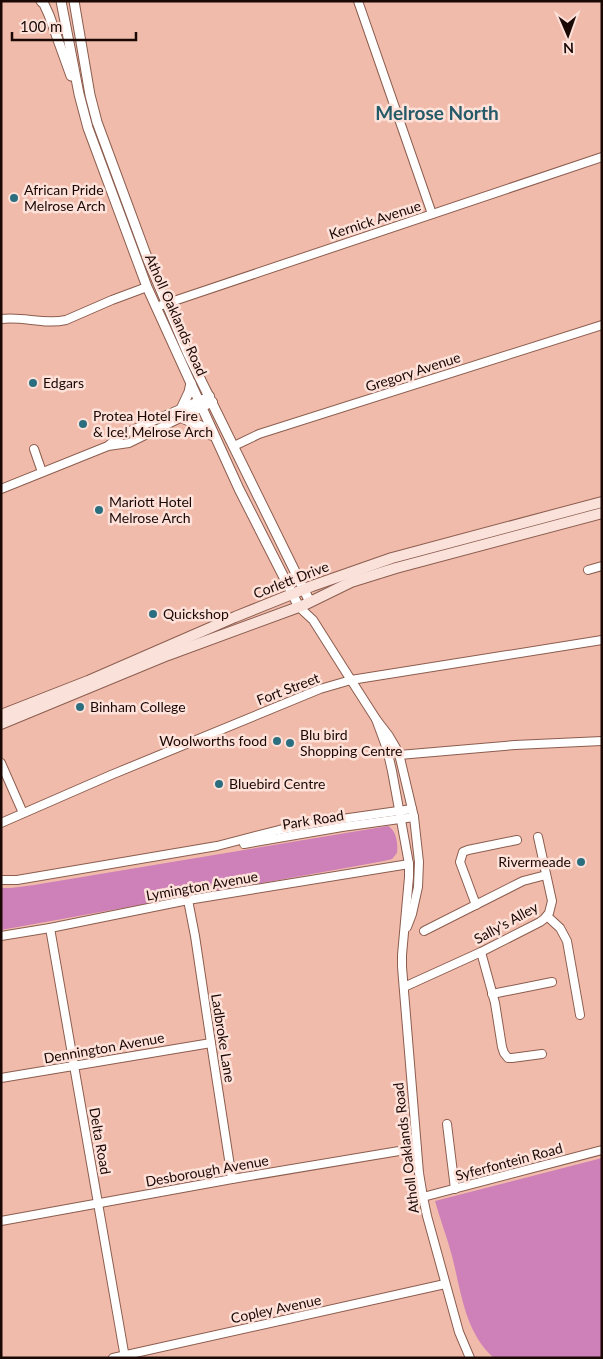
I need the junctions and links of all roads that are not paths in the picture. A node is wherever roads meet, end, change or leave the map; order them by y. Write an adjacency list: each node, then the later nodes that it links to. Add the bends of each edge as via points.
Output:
1 (41, 1): 5 (street)
2 (61, 1): 5 (street, Atholl Oaklands Road)
3 (74, 1): 9 (street, Atholl Oaklands Road, via 97,122)
4 (358, 1): 7 (street)
5 (79, 94): 8 (street, Atholl Oaklands Road, via 88,128)
6 (602, 157): 7 (street, Kernick Avenue)
7 (432, 214): 9 (street, Kernick Avenue)
8 (147, 287): 10 (street, Atholl Oaklands Road); 11 (street, via 66,320)
9 (167, 303): 10 (street, Kernick Avenue); 14 (street, Atholl Oaklands Road)
10 (156, 307): 13 (street, Atholl Oaklands Road)
11 (1, 319)
12 (602, 325): 18 (street, Gregory Avenue, via 258,434)
13 (191, 383): 15 (street, Atholl Oaklands Road); 16 (street)
14 (211, 399): 15 (street); 18 (street, Atholl Oaklands Road)
15 (200, 404): 16 (street); 17 (street, Atholl Oaklands Road)
16 (182, 413): 17 (street, via 204,427); 20 (street, via 129,443 108,446)
17 (217, 444): 25 (street, Atholl Oaklands Road)
18 (234, 446): 22 (street, Atholl Oaklands Road)
19 (34, 449): 20 (street)
20 (42, 472): 21 (street)
21 (1, 489)
22 (254, 490): 25 (street); 28 (street, Atholl Oaklands Road)
23 (602, 502): 28 (main road, Corlett Drive, via 392,558)
24 (602, 513): 29 (main road, Corlett Drive, via 396,568 351,582)
25 (251, 516): 28 (street, Atholl Oaklands Road)
26 (602, 566): 27 (street)
27 (588, 570)
28 (298, 591): 29 (street, Atholl Oaklands Road); 30 (street, Atholl Oaklands Road); 34 (main road, Corlett Drive)
29 (310, 602): 30 (main road, Corlett Drive); 31 (street, Atholl Oaklands Road)
30 (299, 606): 31 (street, Atholl Oaklands Road); 36 (main road, Corlett Drive, via 168,654)
31 (313, 620): 33 (street, Atholl Oaklands Road)
32 (602, 640): 33 (street, Fort Street)
33 (351, 680): 35 (street, Atholl Oaklands Road); 42 (street, Fort Street, via 272,708)
34 (1, 715)
35 (376, 719): 38 (street, Atholl Oaklands Road); 41 (street, Atholl Oaklands Road, via 392,771)
36 (1, 724)
37 (602, 741): 38 (street)
38 (399, 755): 40 (street, Atholl Oaklands Road)
39 (1, 763): 42 (street)
40 (412, 809): 41 (street, Park Road); 43 (street, Atholl Oaklands Road)
41 (398, 811): 44 (street, Atholl Oaklands Road); 48 (street, Park Road, via 309,824)
42 (23, 813): 45 (street, Fort Street)
43 (414, 818): 44 (street, Park Road); 58 (street, Atholl Oaklands Road, via 419,877)
44 (400, 820): 48 (street, Park Road); 49 (street, Atholl Oaklands Road)
45 (1, 823)
46 (538, 837): 50 (street, Sally's Alley)
47 (517, 840): 53 (street, via 463,852 460,862)
48 (217, 846): 51 (street, Park Road)
49 (408, 864): 52 (street, Lymington Avenue); 58 (street, Atholl Oaklands Road, via 410,877)
50 (546, 875): 53 (street, via 523,881); 54 (street, Sally's Alley, via 552,901)
51 (1, 880)
52 (188, 900): 55 (street, Lymington Avenue); 64 (street, Ladbroke Lane)
53 (476, 905): 56 (street)
54 (547, 916): 59 (street, Sally's Alley); 63 (street, via 560,928 567,942)
55 (50, 928): 57 (street, Lymington Avenue); 66 (street, Delta Road)
56 (424, 931)
57 (1, 936)
58 (404, 936): 61 (street, Atholl Oaklands Road)
59 (481, 952): 61 (street, Sally's Alley); 62 (street)
60 (552, 982): 62 (street)
61 (404, 987): 69 (street, Atholl Oaklands Road)
62 (492, 994): 65 (street, via 506,1056)
63 (580, 1014)
64 (211, 1043): 66 (street, Dennington Avenue); 71 (street, Ladbroke Lane)
65 (542, 1054)
66 (74, 1066): 67 (street, Dennington Avenue); 74 (street, Delta Road)
67 (1, 1078)
68 (447, 1124): 72 (street)
69 (417, 1148): 71 (street, Desborough Avenue); 73 (street, Atholl Oaklands Road)
70 (602, 1150): 72 (street, Syferfontein Road)
71 (232, 1179): 74 (street, Desborough Avenue)
72 (456, 1189): 73 (street, Syferfontein Road)
73 (423, 1197): 76 (street, Atholl Oaklands Road)
74 (99, 1204): 75 (street, Desborough Avenue); 77 (street, Delta Road)
75 (1, 1220)
76 (445, 1284): 77 (street, Copley Avenue); 78 (street, Atholl Oaklands Road)
77 (125, 1356): 79 (street, Copley Avenue)
78 (468, 1356)
79 (113, 1358)

